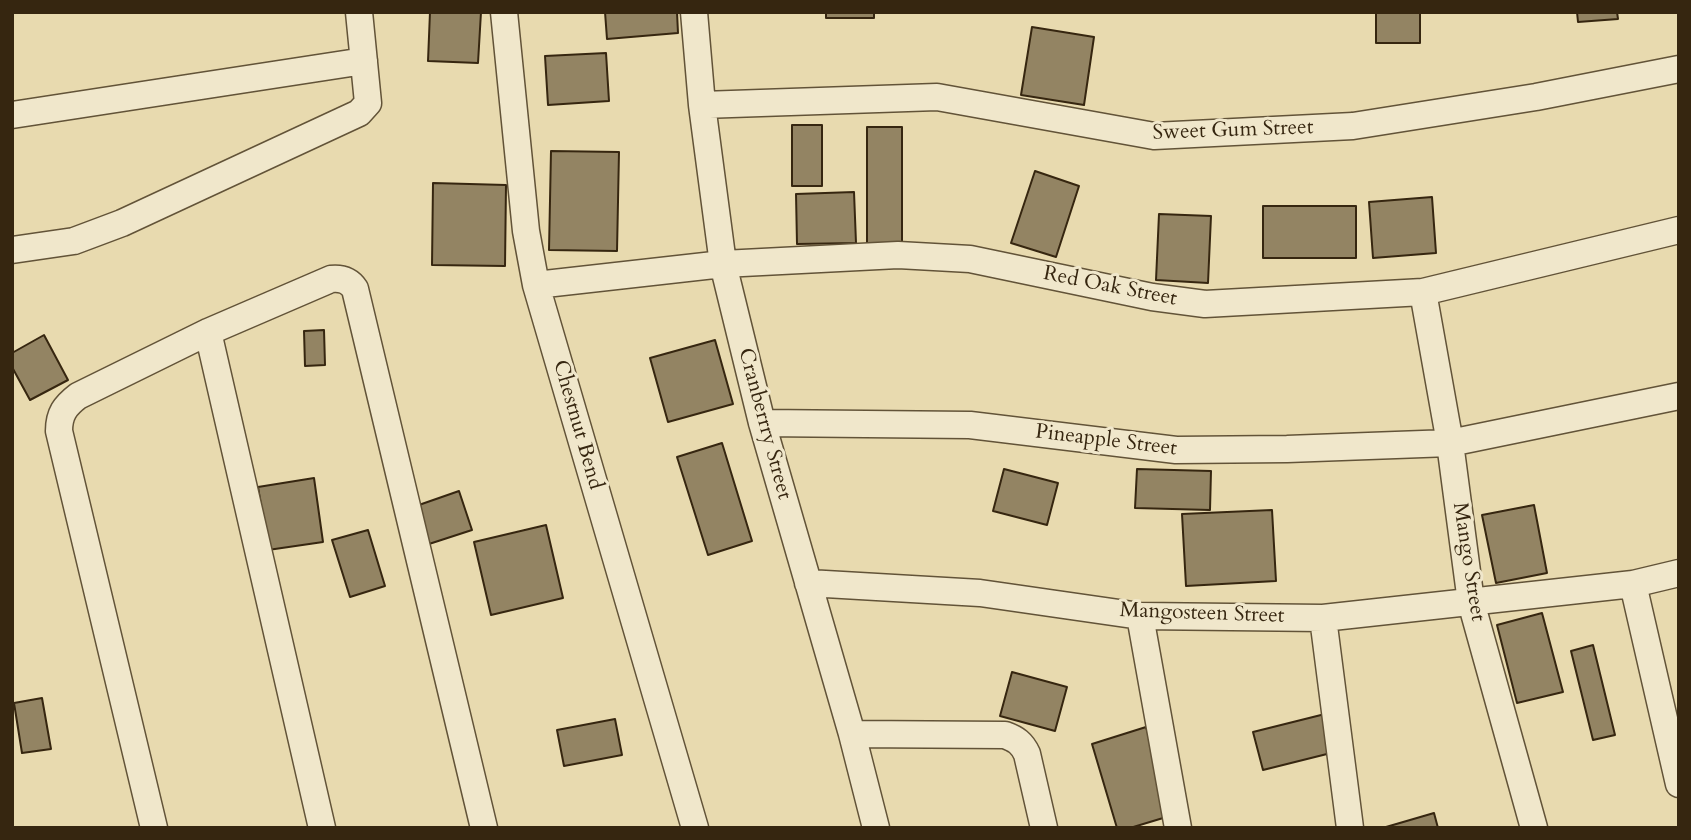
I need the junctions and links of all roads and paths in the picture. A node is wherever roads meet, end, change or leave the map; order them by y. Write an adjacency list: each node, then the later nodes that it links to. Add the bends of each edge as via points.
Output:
1 (359, 12): 4 (street)
2 (505, 12): 11 (street, Chestnut Bend, via 526,231)
3 (694, 12): 6 (street, Cranberrry Street)
4 (364, 61): 7 (street); 9 (street, via 368,103 359,113 122,223 74,241)
5 (1679, 69): 6 (street, Sweet Gum Street, via 1353,126 1154,136 937,97)
6 (702, 105): 10 (street, Cranberrry Street)
7 (12, 115)
8 (1679, 230): 12 (street, Red Oak Street)
9 (12, 250)
10 (723, 264): 11 (street, Red Oak Street); 12 (street, Red Oak Street, via 898,256 970,259 1205,304); 15 (street, Cranberrry Street)
11 (536, 285): 28 (street, Chestnut Bend)
12 (1423, 292): 16 (street, Mango Street)
13 (208, 332): 25 (street, via 78,396 59,419); 26 (street); 27 (street, via 331,279 345,280 355,289)
14 (1679, 396): 16 (street, Pineapple Street)
15 (762, 423): 16 (street, Pineapple Street, via 970,425 1176,450); 18 (street, Cranberrry Street)
16 (1450, 443): 20 (street, Mango Street)
17 (1679, 573): 19 (street, Mangosteen Street)
18 (808, 583): 21 (street, Mangosteen Street, via 980,593); 23 (street, Cranberrry Street)
19 (1633, 584): 20 (street, Mangosteen Street); 24 (street)
20 (1471, 602): 22 (street, Mangosteen Street); 33 (street, Mango Street)
21 (1140, 616): 22 (street, Mangosteen Street); 31 (street)
22 (1322, 618): 32 (street)
23 (852, 734): 29 (street, Cranberrry Street); 30 (street, via 1004,735 1016,739 1030,764)
24 (1679, 783)
25 (154, 828)
26 (322, 828)
27 (484, 828)
28 (695, 828)
29 (876, 828)
30 (1044, 828)
31 (1178, 828)
32 (1350, 828)
33 (1534, 828)

